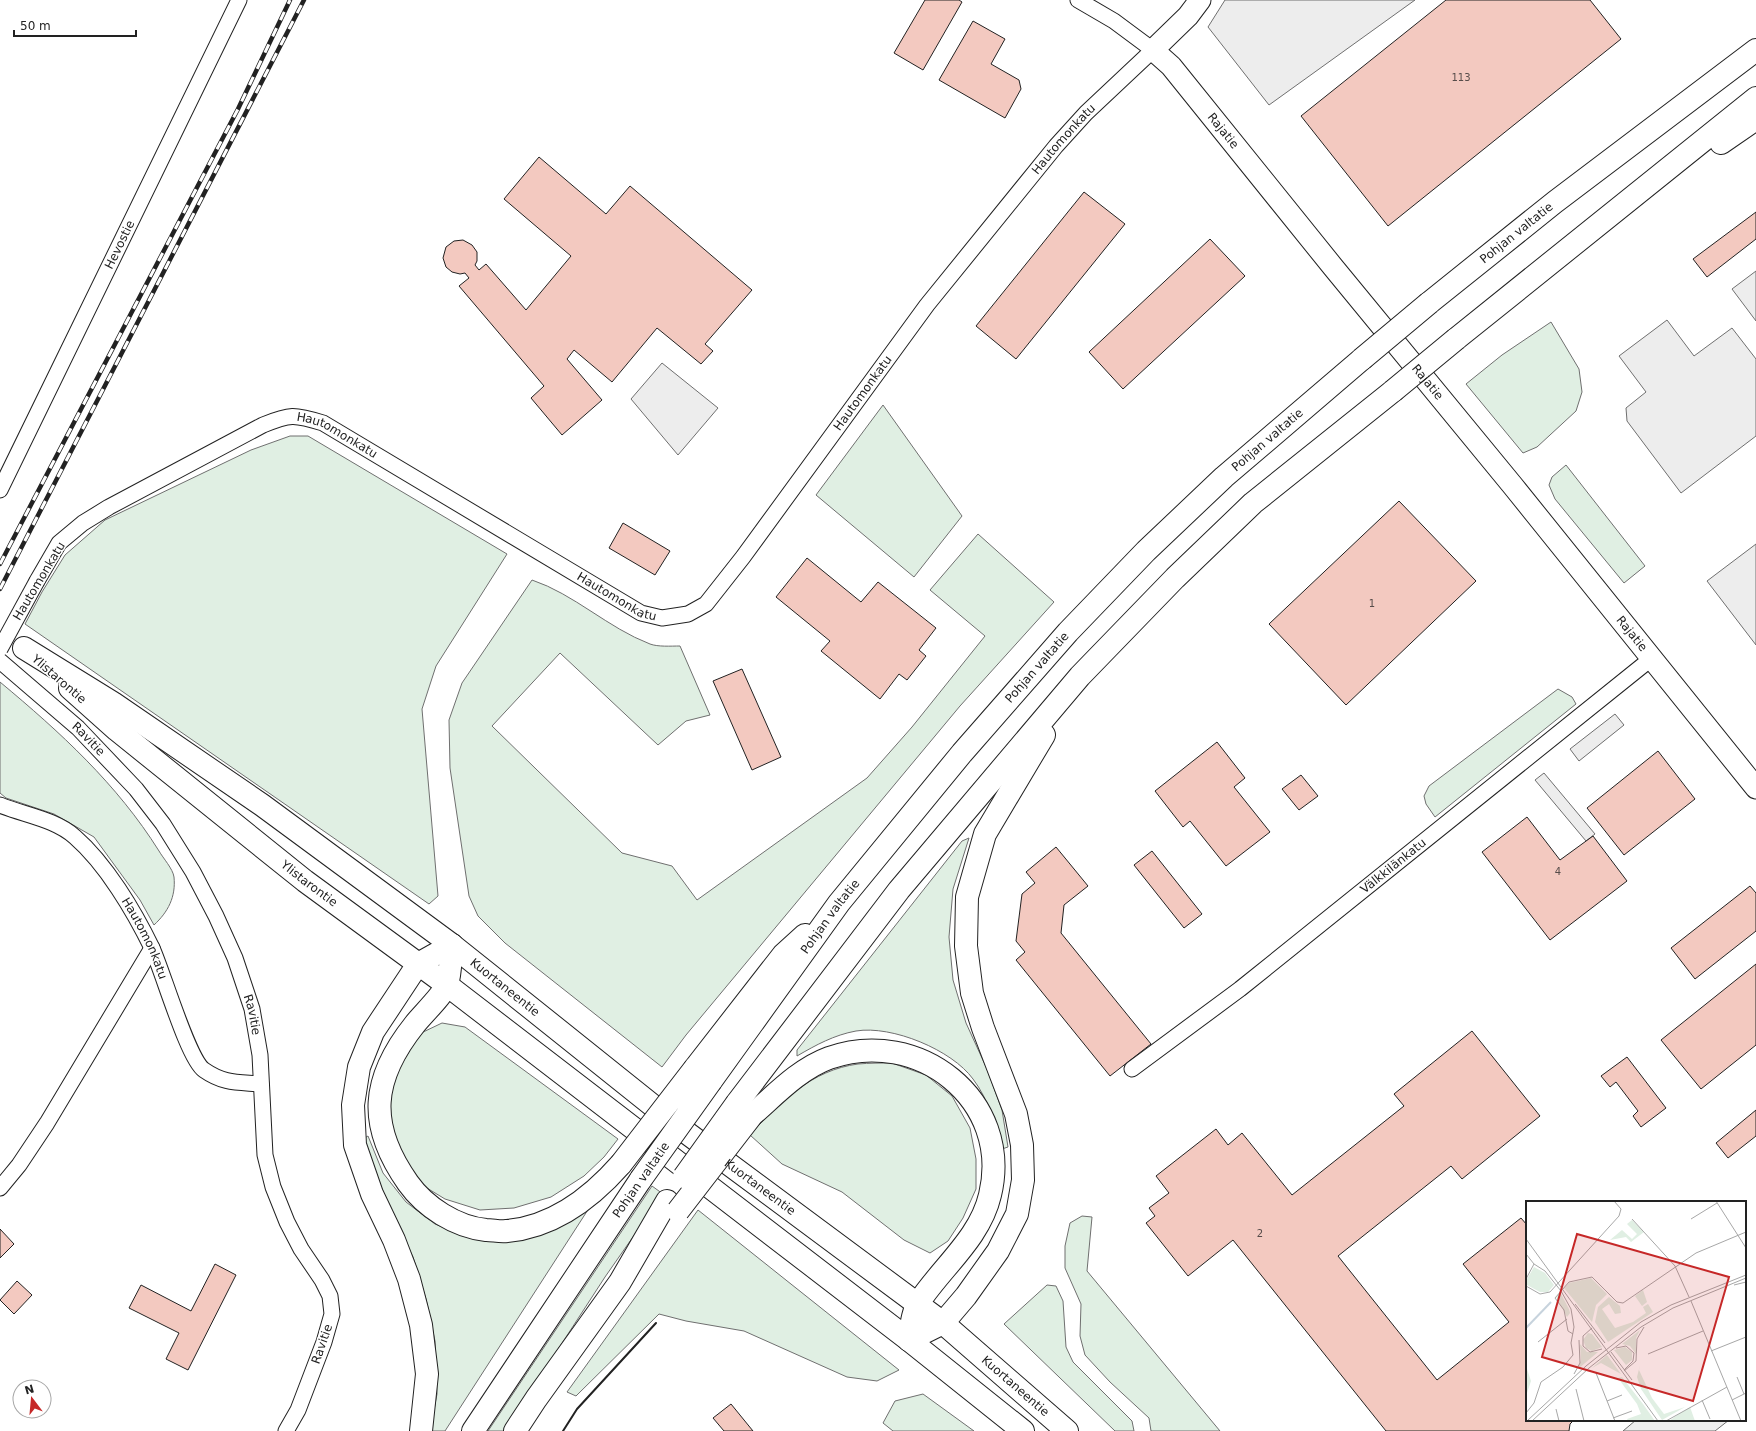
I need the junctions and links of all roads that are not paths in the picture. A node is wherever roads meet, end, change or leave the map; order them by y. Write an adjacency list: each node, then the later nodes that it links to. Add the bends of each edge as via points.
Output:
1 (239, 0): 9 (street, Hevostie)
2 (1078, 0): 4 (street, Rajatie, via 1114,21)
3 (1200, 0): 4 (street, via 1188,16)
4 (1153, 50): 12 (street, Hautomonkatu, bridge, via 1086,113 1056,146 928,305 716,592 706,604 688,614 662,618 641,613 323,423 298,416 280,418 263,425 115,503 83,523 59,542); 13 (street, Rajatie, via 1171,66)
5 (1756, 50): 23 (highway, Pohjan valtatie, bridge, via 1555,202 1362,358 1224,476 1068,632 962,753)
6 (1756, 98): 8 (highway)
7 (1756, 119): 8 (highway)
8 (1456, 339): 15 (highway, bridge, via 1253,503 1175,578)
9 (0, 490)
10 (0, 629): 11 (highway)
11 (24, 648): 18 (highway, Ylistarontie, via 113,703 262,805); 20 (highway, Ylistarontie, via 123,735 305,881)
12 (0, 649)
13 (1652, 658): 16 (street, Rajatie); 22 (street, Välkkilänkatu, via 1240,989)
14 (0, 661): 24 (street, Ravitie, via 78,728 136,789 163,824 193,872 235,958 252,1009 260,1055)
15 (1080, 676): 25 (highway, via 899,890); 28 (highway, via 985,834 967,897 966,946 972,993 1016,1114 1022,1145 1023,1180 1017,1214 998,1251)
16 (1756, 788)
17 (0, 805): 19 (street, Hautomonkatu, via 45,820 74,835 96,858 118,889)
18 (452, 946): 20 (highway); 21 (highway); 27 (highway, Kuortaneentie, via 687,1133)
19 (152, 948): 24 (street, Hautomonkatu, via 190,1050 203,1069 228,1082); 26 (street, via 48,1123)
20 (418, 964): 21 (highway, Ylistarontie); 31 (highway, via 374,1032 359,1067 353,1105 355,1145 372,1194 409,1279 421,1325 427,1374)
21 (447, 985): 23 (highway, bridge, via 410,1030 396,1052 382,1081 378,1110 383,1139 395,1164 413,1190 432,1208 479,1229 507,1231 536,1225 567,1212 592,1194); 29 (highway)
22 (1132, 1069)
23 (703, 1075): 32 (highway, Pohjan valtatie, bridge, via 641,1179)
24 (261, 1084): 30 (street, Ravitie, via 265,1155 273,1187 287,1222 330,1296 332,1314 298,1410)
25 (744, 1109): 27 (highway, via 829,1058 863,1050 898,1052 928,1062 955,1080 976,1108 989,1135 995,1167 990,1196 978,1226); 33 (highway, bridge)
26 (0, 1188)
27 (917, 1304): 28 (highway, Kuortaneentie); 29 (highway)
28 (943, 1324): 29 (highway); 35 (highway, Kuortaneentie)
29 (909, 1340): 34 (highway)
30 (286, 1431)
31 (421, 1431)
32 (473, 1431)
33 (515, 1431)
34 (1023, 1431)
35 (1067, 1431)

